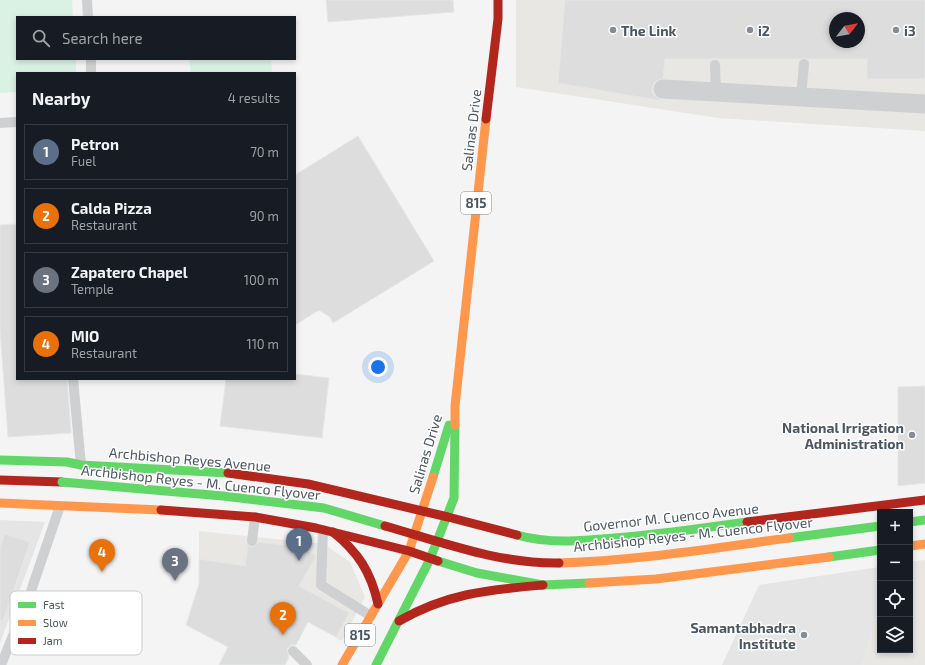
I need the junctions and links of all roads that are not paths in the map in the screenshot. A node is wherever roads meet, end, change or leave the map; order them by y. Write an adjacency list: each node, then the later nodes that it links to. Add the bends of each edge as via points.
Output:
1 (87, 0): 3 (lane)
2 (498, 0): 15 (main road, Salinas Drive / 815, via 498,19)
3 (88, 16)
4 (91, 60): 7 (lane)
5 (804, 64): 10 (lane)
6 (715, 65): 9 (lane)
7 (91, 72)
8 (663, 89): 9 (street)
9 (716, 92): 10 (street)
10 (801, 97): 11 (street)
11 (925, 104)
12 (0, 122): 13 (lane)
13 (16, 122)
14 (73, 380): 17 (lane)
15 (455, 406): 23 (main road, Salinas Drive / 815); 25 (main road, Salinas Drive / 815, via 454,498)
16 (0, 460): 17 (main road, Archbishop Reyes Avenue, via 67,462)
17 (80, 465): 19 (main road, Archbishop Reyes Avenue, via 239,474)
18 (0, 480): 29 (main road, Archbishop Reyes - M. Cuenco Flyover, bridge, via 62,482 324,508 488,556 542,563 597,562 654,556)
19 (318, 487): 23 (main road, Archbishop Reyes Avenue); 28 (main road, via 329,500)
20 (925, 500): 30 (main road, Governor M. Cuenco Avenue, via 631,537 583,541)
21 (0, 503): 22 (main road)
22 (60, 506): 24 (main road); 38 (lane)
23 (422, 511): 25 (main road, Governor M. Cuenco Avenue); 35 (main road, 815)
24 (255, 517): 28 (main road); 31 (lane)
25 (448, 517): 30 (main road, Governor M. Cuenco Avenue, via 534,540); 36 (main road, 815)
26 (925, 520): 27 (main road)
27 (913, 522)
28 (325, 526): 35 (main road); 39 (main road, via 362,559 372,580); 40 (lane, via 321,585)
29 (877, 526)
30 (553, 540): 37 (main road, via 541,550 536,561 538,573)
31 (252, 541)
32 (925, 544): 33 (main road)
33 (913, 546)
34 (877, 550): 37 (main road, via 656,579)
35 (409, 551): 36 (main road); 39 (main road, 815)
36 (430, 559): 37 (main road, via 478,573); 41 (main road, 815)
37 (546, 585): 41 (main road, via 457,594 421,608)
38 (31, 591)
39 (378, 604): 40 (main road, 815)
40 (371, 616): 46 (main road, 815)
41 (399, 621): 47 (main road, 815)
42 (10, 645): 44 (lane)
43 (293, 651): 45 (lane)
44 (2, 665)
45 (307, 665)
46 (342, 665)
47 (376, 665)

